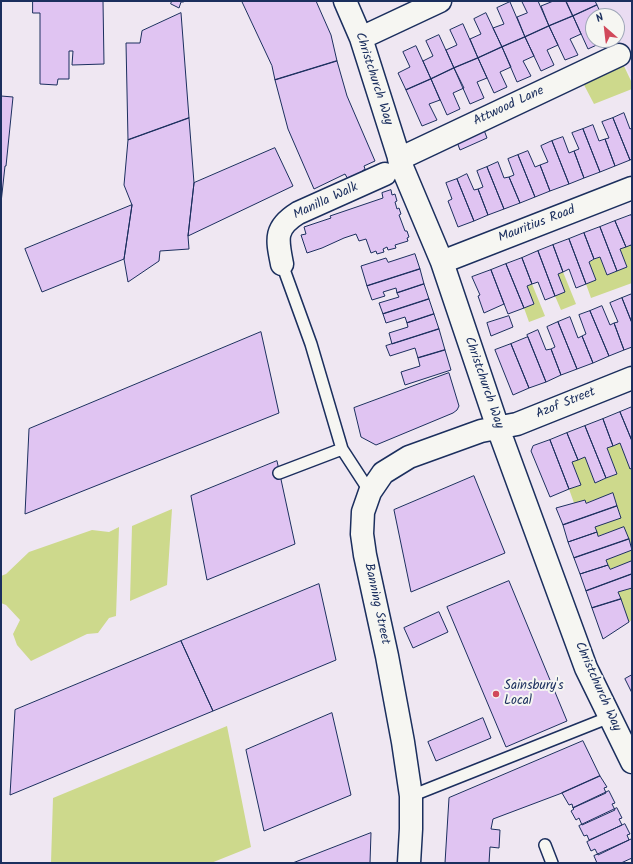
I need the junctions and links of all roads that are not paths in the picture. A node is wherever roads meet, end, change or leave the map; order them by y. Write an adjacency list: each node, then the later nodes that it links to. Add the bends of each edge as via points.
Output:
1 (345, 1): 3 (street, Christchurch Way)
2 (440, 1): 3 (street)
3 (361, 38): 5 (street, Christchurch Way)
4 (619, 55): 5 (street, Attwood Lane)
5 (392, 166): 7 (street, Christchurch Way); 8 (street, Manilla Walk, via 288,220 280,230 278,244)
6 (632, 188): 7 (street, Mauritius Road)
7 (442, 262): 10 (street, Christchurch Way)
8 (282, 264): 11 (lane, via 311,344)
9 (632, 378): 10 (street, Azof Street, via 514,425)
10 (498, 428): 13 (street, Banning Street, via 481,431 409,456 383,473); 14 (street, Christchurch Way, via 586,668)
11 (342, 449): 12 (lane); 13 (lane)
12 (279, 473)
13 (370, 492): 16 (street, Banning Street, via 363,512 362,534 387,656)
14 (610, 717): 15 (street, Christchurch Way); 16 (lane)
15 (632, 762)
16 (411, 796): 18 (street, Banning Street)
17 (545, 845): 19 (lane)
18 (409, 863)
19 (552, 863)

